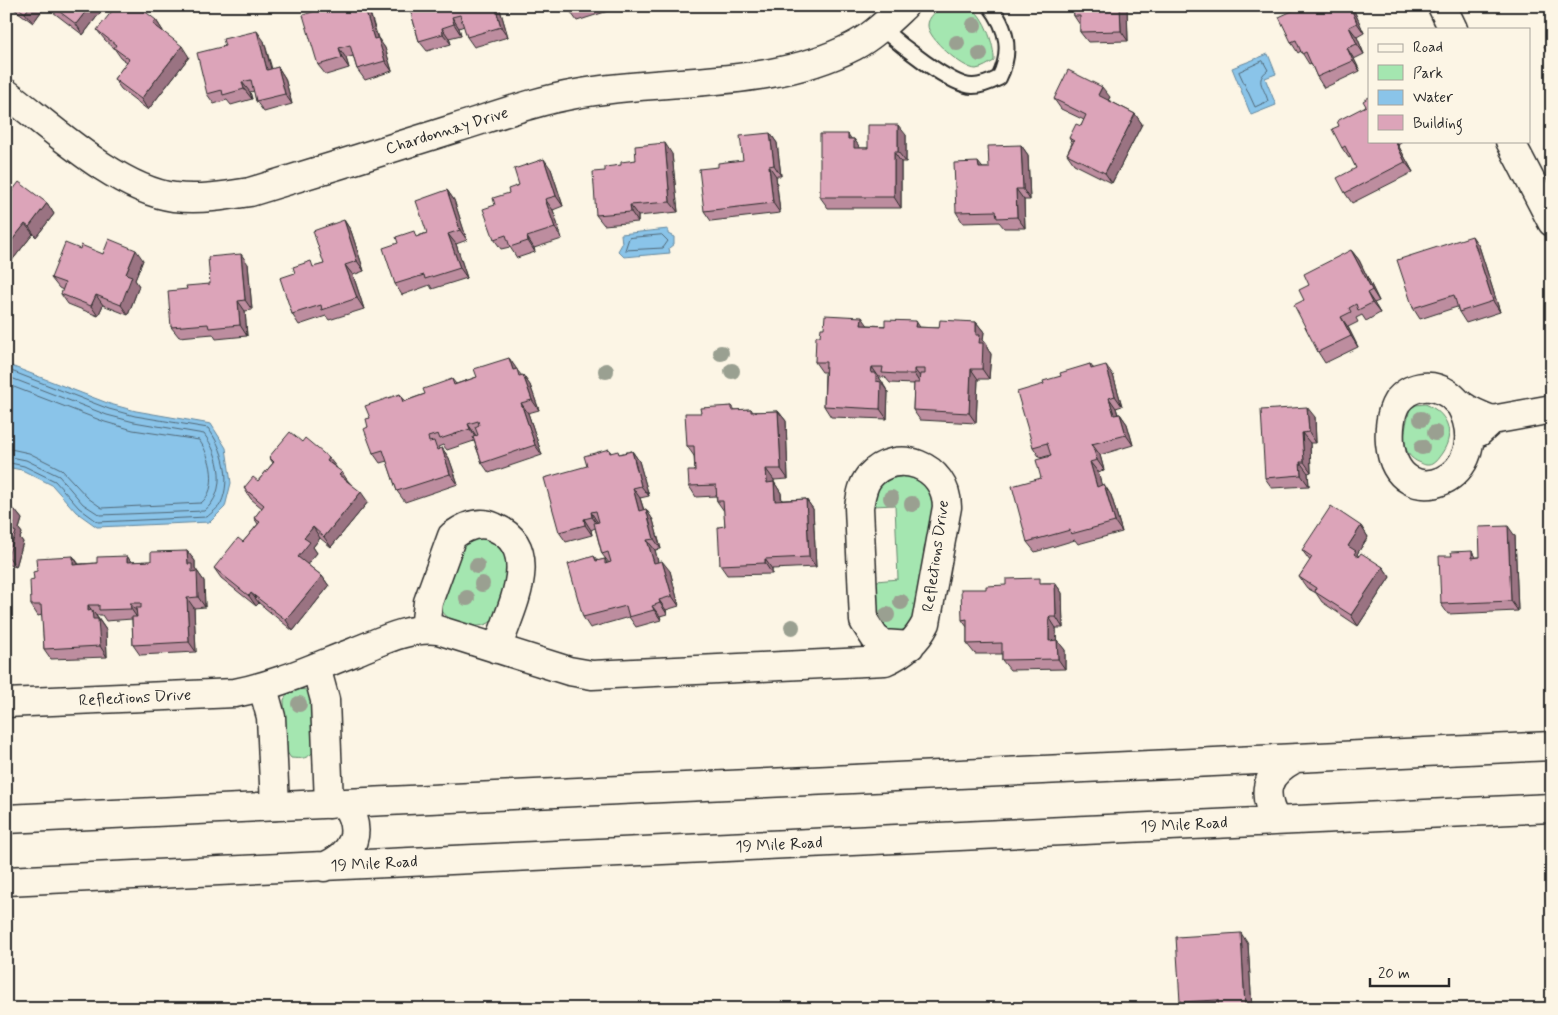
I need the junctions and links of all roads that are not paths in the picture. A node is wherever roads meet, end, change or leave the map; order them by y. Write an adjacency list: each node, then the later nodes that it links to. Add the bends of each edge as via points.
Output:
1 (904, 6): 4 (street, Chardonnay Drive)
2 (990, 6): 4 (lane, via 1005,30 1008,47 1006,64 999,78 984,85 971,87 953,79)
3 (1442, 6): 5 (street)
4 (880, 28): 6 (street, Chardonnay Drive, via 854,46 789,69 576,94 250,192 224,197 173,197 128,181 106,169)
5 (1453, 28)
6 (6, 94)
7 (1511, 142): 8 (street)
8 (1552, 222)
9 (1460, 404): 11 (street); 12 (street, via 1469,425); 12 (street, via 1438,388 1422,386 1404,392 1391,421 1392,458 1401,474 1426,486 1448,478 1458,469)
10 (1552, 409): 11 (street)
11 (1492, 420): 12 (street)
12 (1470, 446)
13 (864, 621): 15 (street, via 883,644); 15 (street, Reflections Drive, via 859,507 862,491 868,478 879,469 910,461 925,466 935,475 947,498 926,622 921,635); 17 (street, Reflections Drive)
14 (425, 629): 16 (street, Reflections Drive, via 438,630); 16 (street, via 428,602 452,536 474,524 491,525 514,539 522,567); 18 (street, Reflections Drive, via 400,634)
15 (910, 646): 17 (street, Reflections Drive, via 900,655 885,661)
16 (497, 649): 17 (street, Reflections Drive, via 569,672 592,675)
17 (865, 662)
18 (316, 667): 19 (street, Reflections Drive); 23 (street, via 325,700)
19 (262, 688): 20 (street, Reflections Drive, via 235,693); 24 (street, via 271,717)
20 (6, 703)
21 (1552, 746): 22 (street)
22 (1294, 759): 23 (street); 27 (street, via 1275,772 1270,781 1268,801)
23 (337, 803): 24 (street); 28 (street, via 353,822 352,845 346,854)
24 (275, 806): 26 (street)
25 (1552, 808): 27 (street, 19 Mile Road)
26 (6, 819)
27 (1276, 821): 28 (street, 19 Mile Road)
28 (324, 866): 29 (street, 19 Mile Road)
29 (6, 881)

